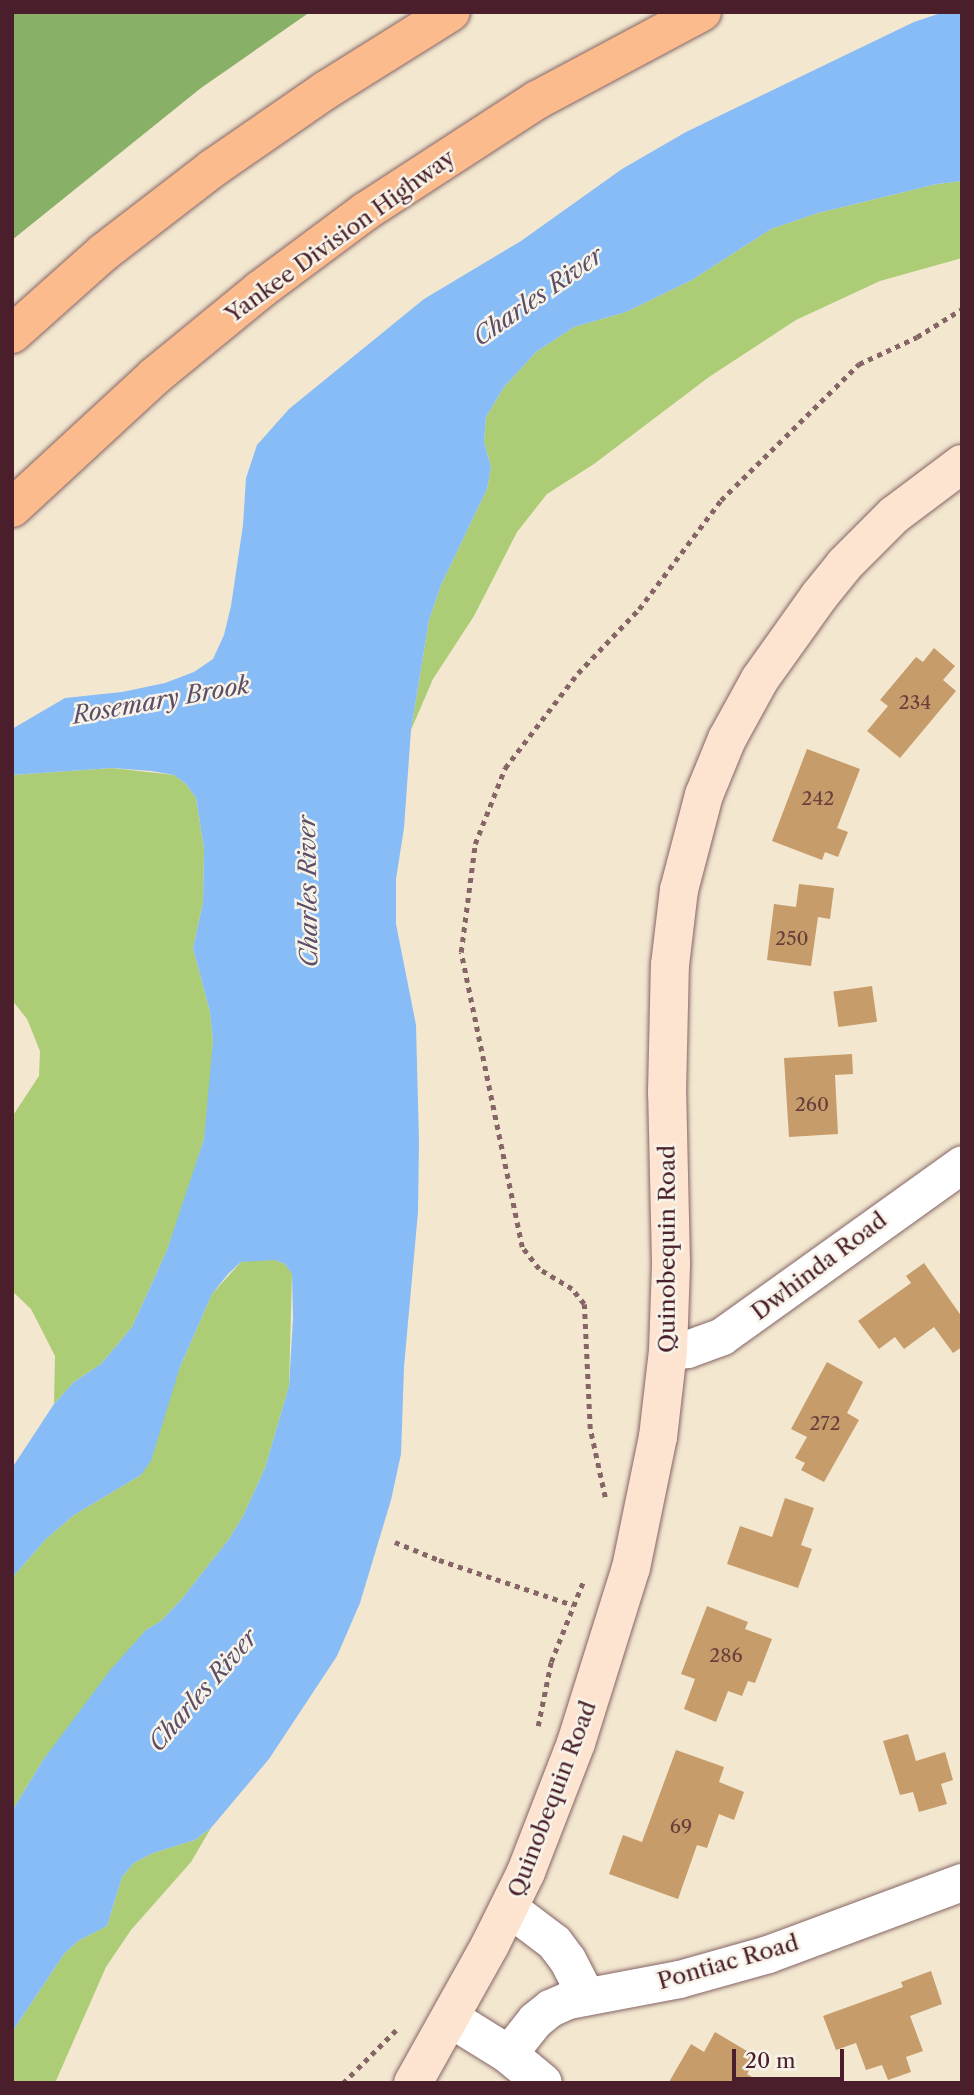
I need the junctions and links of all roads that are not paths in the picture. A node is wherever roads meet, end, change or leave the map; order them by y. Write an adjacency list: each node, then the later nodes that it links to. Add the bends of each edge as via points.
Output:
1 (451, 12): 3 (highway, via 213,168 104,253)
2 (702, 12): 5 (highway, Yankee Division Highway, via 537,100 366,211 155,376)
3 (12, 334)
4 (962, 464): 7 (main road, Quinobequin Road, via 894,515 820,595 760,679 727,739 704,796 679,890 667,1007)
5 (12, 508)
6 (962, 1164): 7 (street, Dwhinda Road, via 722,1336)
7 (668, 1351): 9 (main road, Quinobequin Road, via 652,1470 619,1614 572,1754)
8 (962, 1882): 10 (street, Pontiac Road, via 768,1954 679,1979)
9 (509, 1908): 10 (street, via 554,1942); 11 (main road, Quinobequin Road)
10 (586, 1996): 12 (street, Pontiac Road, via 550,2008)
11 (450, 2018): 12 (street); 13 (main road, Quinobequin Road)
12 (508, 2054): 14 (street)
13 (413, 2083)
14 (543, 2083)

